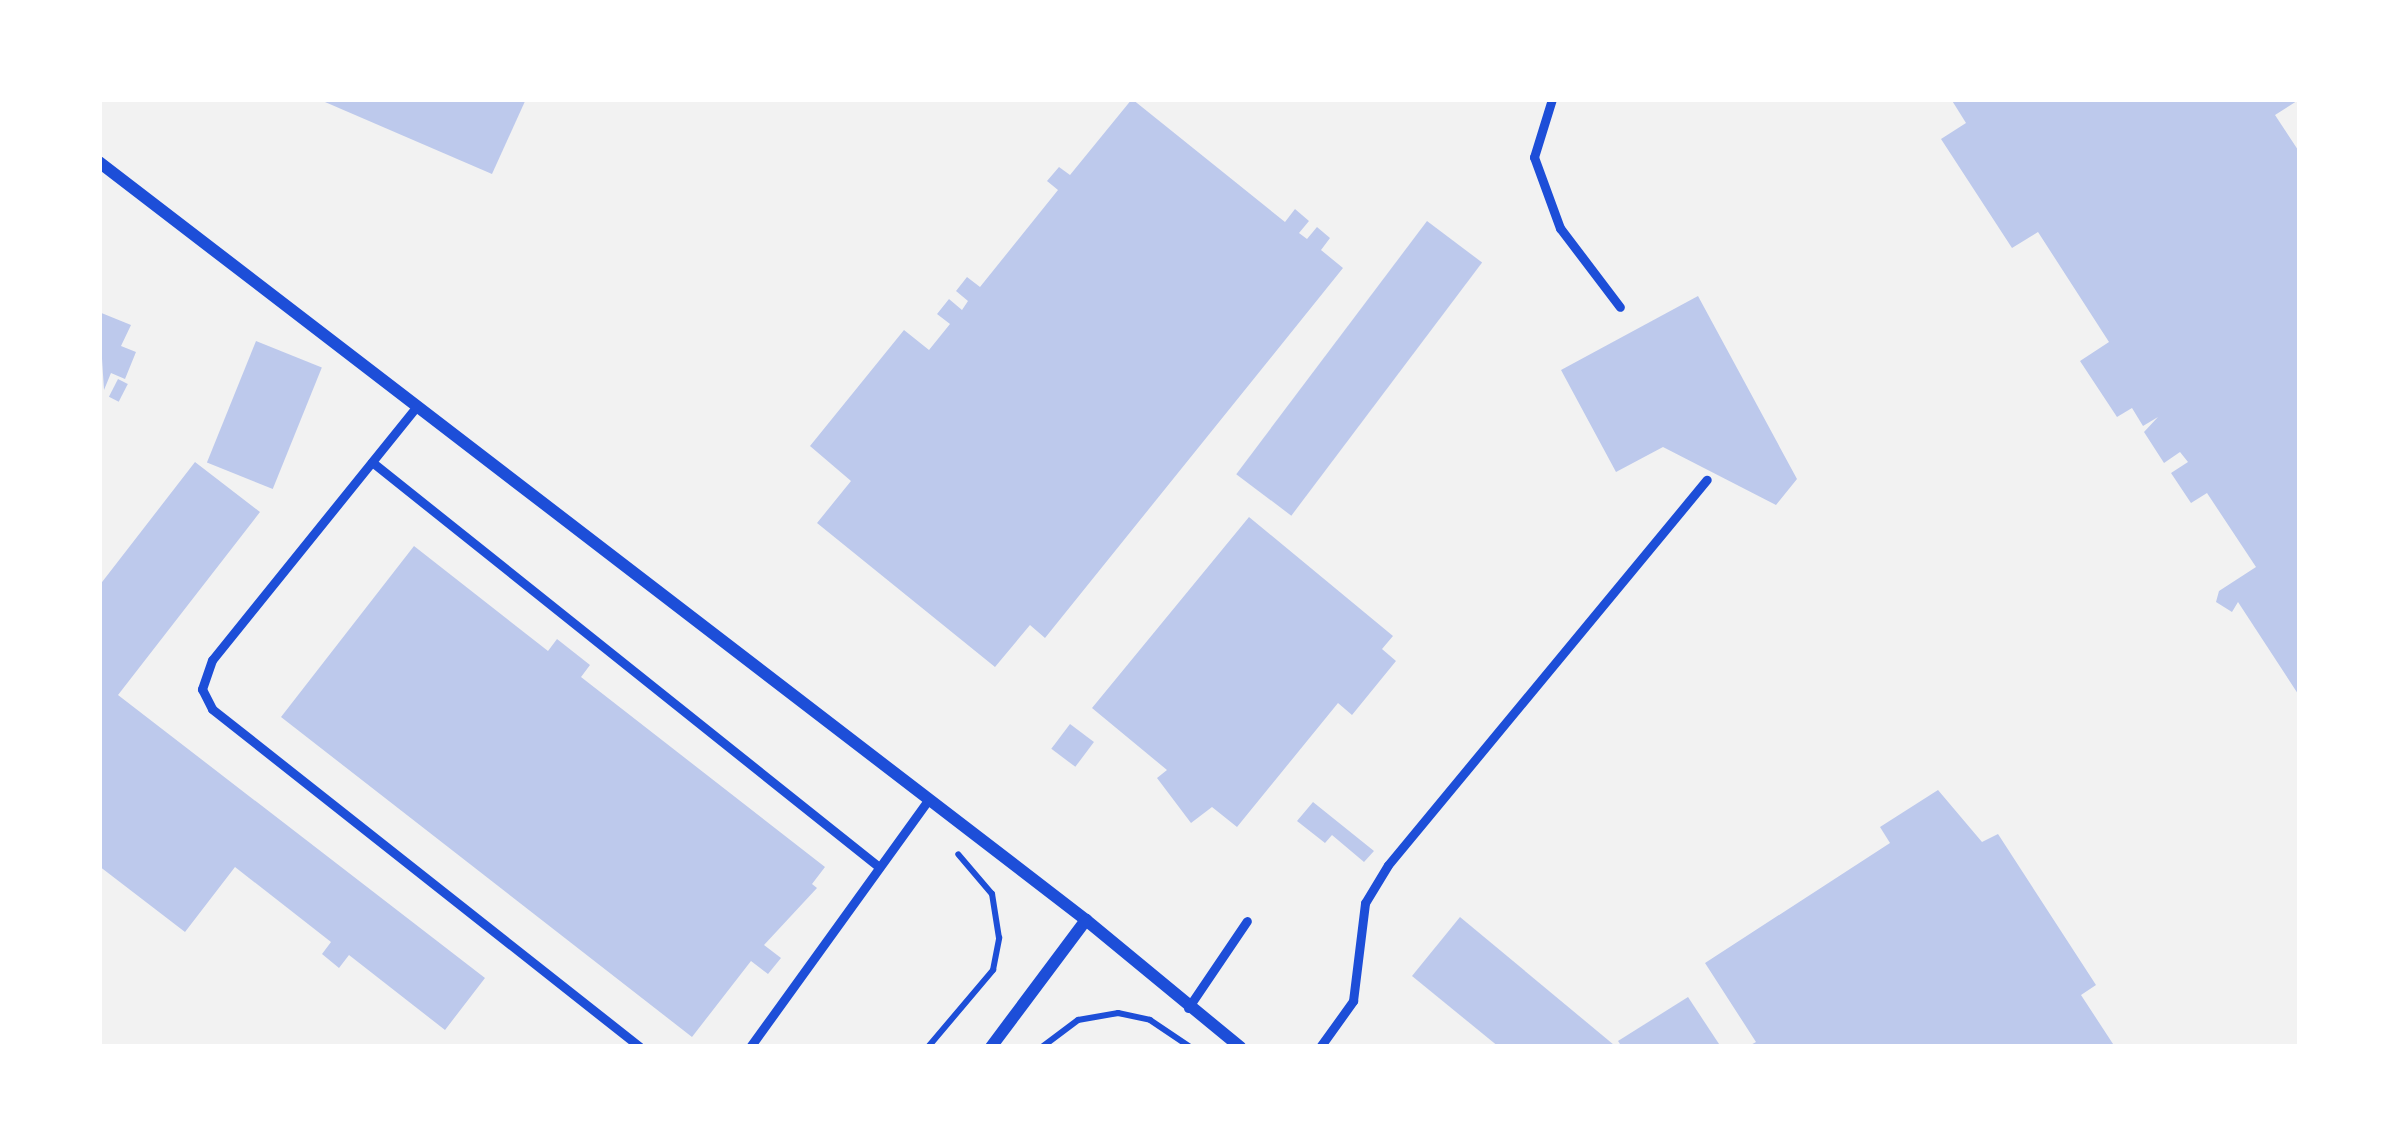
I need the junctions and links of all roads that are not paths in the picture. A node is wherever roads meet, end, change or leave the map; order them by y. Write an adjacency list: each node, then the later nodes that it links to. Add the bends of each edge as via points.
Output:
1 (1552, 99): 3 (lane, via 1534,157 1560,228)
2 (99, 162): 4 (street)
3 (1619, 307)
4 (417, 406): 5 (lane); 7 (street)
5 (372, 462): 8 (lane); 12 (lane, via 212,660 202,689 212,709)
6 (1707, 480): 16 (lane, via 1388,865 1365,903 1353,1000)
7 (928, 799): 8 (lane); 9 (street)
8 (879, 867): 13 (lane)
9 (1086, 920): 11 (street); 14 (street)
10 (1247, 921): 11 (lane)
11 (1188, 1008): 15 (street)
12 (640, 1047)
13 (750, 1047)
14 (991, 1047)
15 (1240, 1047)
16 (1320, 1047)

